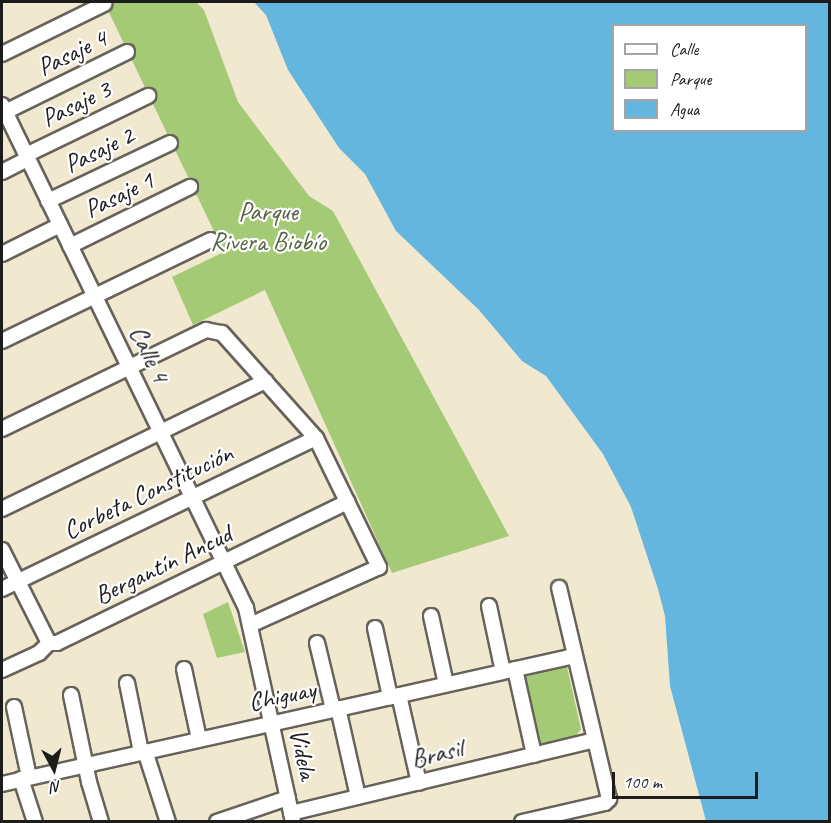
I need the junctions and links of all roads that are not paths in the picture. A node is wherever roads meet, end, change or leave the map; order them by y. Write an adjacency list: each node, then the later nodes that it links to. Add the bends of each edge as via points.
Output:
1 (104, 4): 3 (street)
2 (127, 52): 5 (street, Pasaje 4)
3 (2, 54)
4 (148, 96): 7 (street, Pasaje 3)
5 (3, 108): 7 (street, Calle 4)
6 (170, 142): 10 (street, Pasaje 2)
7 (27, 157): 8 (street, Pasaje 3); 10 (street, Calle 4)
8 (2, 172)
9 (190, 187): 13 (street, Pasaje 1)
10 (48, 201): 11 (street, Calle 4)
11 (60, 225): 13 (street, Calle 4); 14 (street)
12 (211, 240): 15 (street)
13 (70, 246): 15 (street, Calle 4)
14 (2, 254)
15 (94, 296): 16 (street); 17 (street, Calle 4)
16 (2, 341)
17 (129, 367): 18 (street, via 211,329 222,333); 19 (street); 20 (street, Calle 4)
18 (266, 381): 20 (street); 21 (street)
19 (2, 429)
20 (161, 432): 22 (street, Calle 4); 24 (street)
21 (316, 438): 22 (street, Corbeta Constitución); 23 (street)
22 (193, 497): 26 (street, Calle 4); 27 (street, Corbeta Constitución)
23 (348, 502): 26 (street, Bergantín Ancud); 32 (street, via 379,567)
24 (2, 509)
25 (2, 550): 27 (street)
26 (225, 562): 32 (street, Calle 4); 34 (street, Bergantín Ancud, via 57,643)
27 (17, 582): 29 (street, Corbeta Constitución); 34 (street)
28 (559, 588): 36 (street)
29 (2, 589)
30 (489, 606): 39 (street)
31 (431, 616): 41 (street)
32 (250, 626): 46 (street, Videla)
33 (375, 628): 43 (street)
34 (49, 643): 38 (street, Bergantín Ancud, via 39,653)
35 (317, 643): 45 (street)
36 (574, 656): 39 (street, Chiguay); 48 (street)
37 (184, 669): 47 (street)
38 (2, 670)
39 (509, 670): 41 (street, Chiguay); 50 (street)
40 (127, 683): 49 (street)
41 (446, 684): 43 (street, Chiguay)
42 (70, 695): 51 (street)
43 (395, 696): 45 (street, Chiguay); 53 (street)
44 (14, 707): 52 (street)
45 (335, 709): 46 (street, Chiguay); 55 (street)
46 (271, 723): 47 (street, Chiguay); 56 (street, Videla)
47 (199, 739): 49 (street, Chiguay)
48 (594, 740): 50 (street, Brasil); 62 (street, via 609,796 607,802)
49 (143, 751): 51 (street, Chiguay); 61 (street)
50 (534, 755): 53 (street, Brasil)
51 (85, 764): 52 (street, Chiguay); 60 (street)
52 (25, 778): 54 (street, Chiguay); 59 (street)
53 (419, 783): 55 (street, Brasil)
54 (2, 784)
55 (358, 797): 57 (street, Brasil)
56 (288, 798): 57 (street, Videla); 58 (street)
57 (292, 817)
58 (218, 821)
59 (35, 822)
60 (101, 822)
61 (168, 822)
62 (522, 822)

